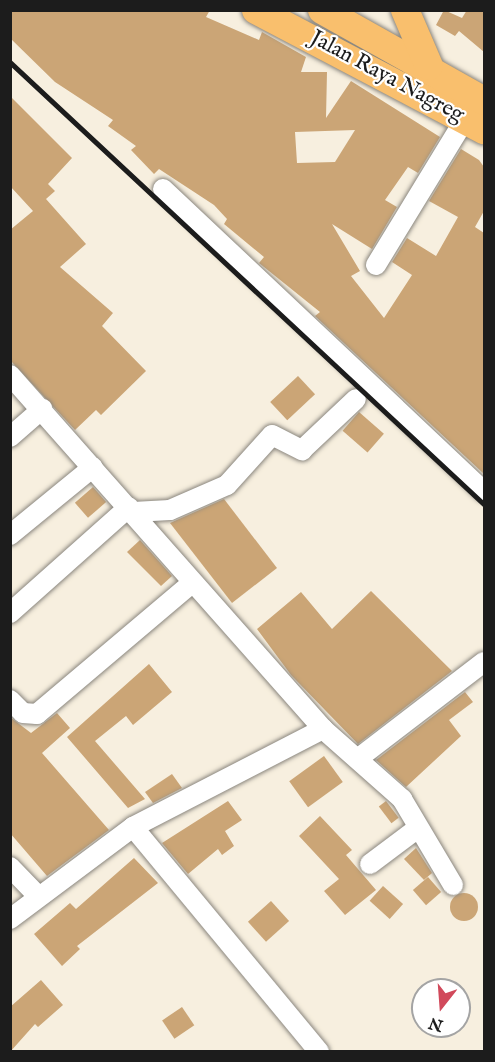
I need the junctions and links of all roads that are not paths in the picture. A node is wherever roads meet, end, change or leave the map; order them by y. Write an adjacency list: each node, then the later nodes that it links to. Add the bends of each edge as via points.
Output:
1 (256, 10): 5 (highway, Jalan Raya Nagreg)
2 (322, 10): 4 (highway, Jalan Raya Nagreg)
3 (407, 11): 4 (highway)
4 (429, 66): 5 (highway, Jalan Raya Nagreg)
5 (478, 117): 7 (street)
6 (163, 189): 9 (street)
7 (376, 265)
8 (10, 375): 10 (street)
9 (364, 391): 13 (street); 14 (street, via 302,450 272,435 227,485 170,510)
10 (42, 409): 11 (street); 12 (street)
11 (10, 437)
12 (93, 467): 14 (street); 15 (street)
13 (484, 492)
14 (131, 509): 16 (street); 17 (street)
15 (10, 535)
16 (192, 583): 19 (street, via 37,714 23,713); 20 (street)
17 (10, 613)
18 (484, 662): 21 (street)
19 (10, 700)
20 (323, 729): 21 (street); 22 (street)
21 (360, 757): 23 (street, via 402,799)
22 (133, 827): 27 (street); 29 (street)
23 (418, 828): 24 (street); 26 (street)
24 (370, 864)
25 (10, 867): 27 (street)
26 (453, 885)
27 (38, 896): 28 (street)
28 (10, 919)
29 (319, 1052)

